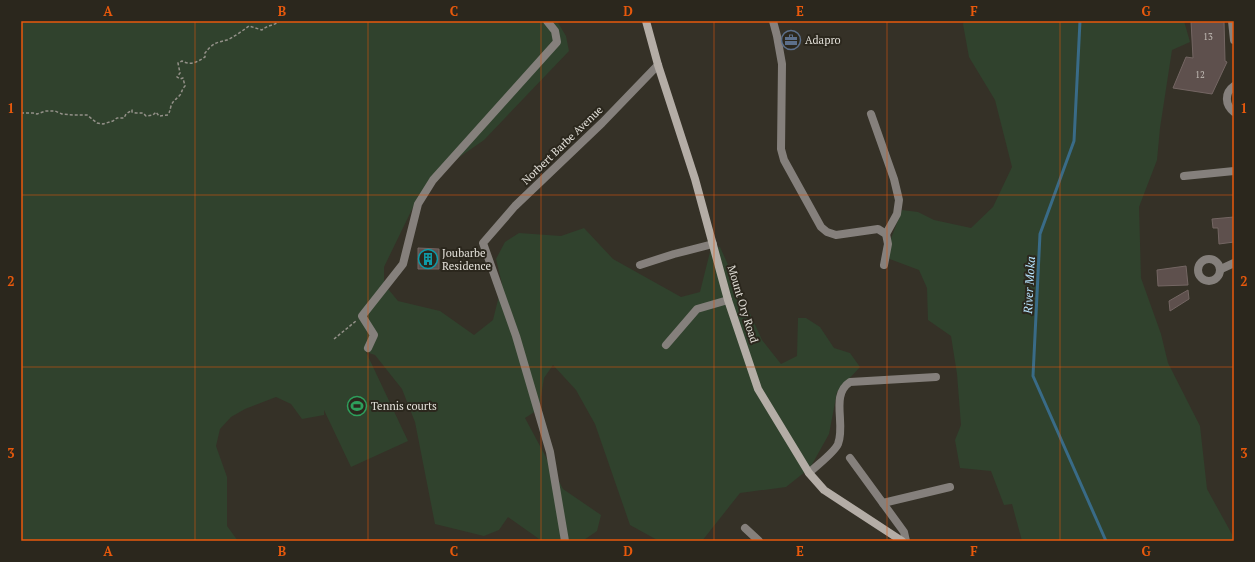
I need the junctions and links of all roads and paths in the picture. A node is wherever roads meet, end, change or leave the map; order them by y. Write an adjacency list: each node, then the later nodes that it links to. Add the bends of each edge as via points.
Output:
1 (279, 21): 10 (path, via 262,30 249,26 228,40 215,42 205,56 195,64 182,61 178,63 180,74 177,76 183,78 185,86 172,103 168,115 159,116 156,112 153,116 146,116 132,110 124,118 103,124 97,123 87,115 62,114 55,111)
2 (547, 21): 21 (street, via 555,31 557,42 434,180 418,204 403,264)
3 (646, 21): 7 (main road, Mount Ory Road)
4 (773, 21): 14 (street, via 782,64 781,149 784,160 821,227 827,232 836,234 878,230)
5 (1232, 21): 6 (street)
6 (1234, 40)
7 (658, 65): 15 (main road, Mount Ory Road); 31 (street, Norbert Barbe Avenue, via 515,206 483,243 516,336 550,452)
8 (1234, 86): 9 (street, via 1226,97 1229,107)
9 (1234, 112)
10 (21, 113)
11 (871, 114): 14 (street, via 899,200 897,214)
12 (1234, 171): 13 (street)
13 (1184, 176)
14 (886, 234): 17 (street, via 888,244)
15 (713, 244): 18 (street); 20 (main road, Mount Ory Road)
16 (1234, 263): 19 (street)
17 (884, 264)
18 (640, 265)
19 (1221, 269)
20 (728, 300): 23 (street, via 696,309); 27 (main road, Mount Ory Road, via 758,389)
21 (362, 316): 22 (path); 24 (street, via 374,335)
22 (334, 339)
23 (666, 345)
24 (368, 348)
25 (936, 377): 27 (street, via 850,382 844,385 840,398 838,444)
26 (850, 458): 29 (street)
27 (809, 473): 33 (main road, Mount Ory Road, via 824,490)
28 (950, 487): 29 (street)
29 (883, 503): 34 (street, via 904,532)
30 (746, 528): 32 (street)
31 (565, 541)
32 (759, 541)
33 (902, 541)
34 (906, 541)

